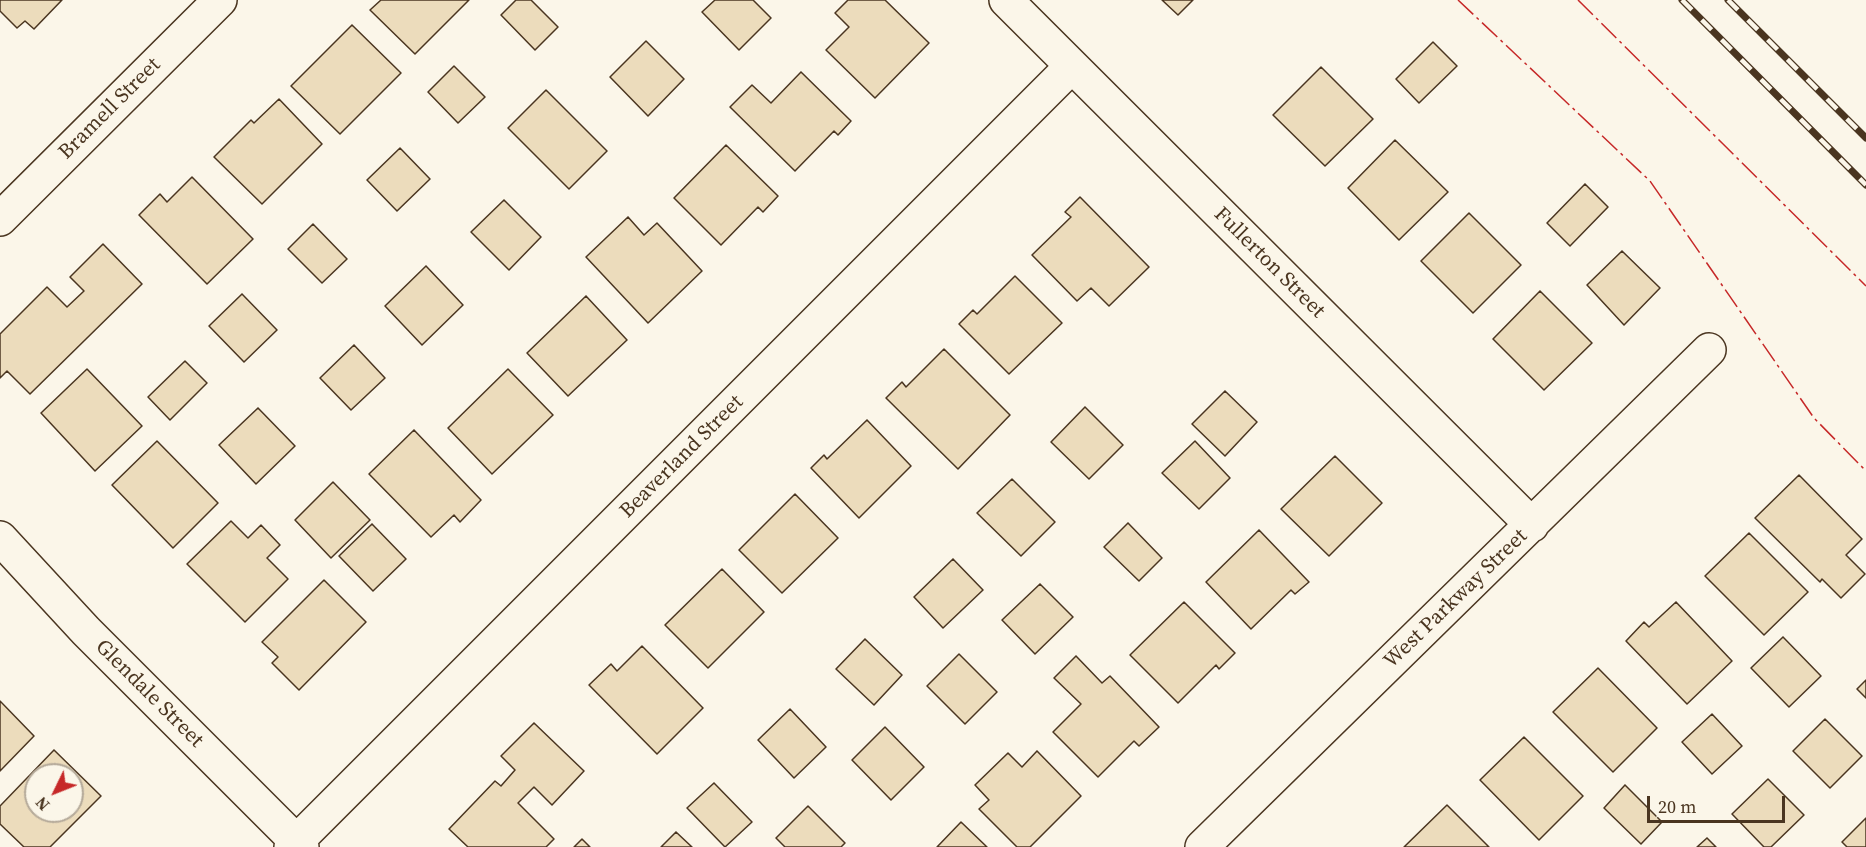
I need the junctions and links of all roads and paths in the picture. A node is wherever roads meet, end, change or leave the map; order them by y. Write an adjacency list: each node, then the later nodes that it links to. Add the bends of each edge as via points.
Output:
1 (220, 0): 4 (street, Bramell Street)
2 (1006, 0): 3 (street, Fullerton Street)
3 (1072, 66): 6 (street, Fullerton Street); 8 (street, Beaverland Street)
4 (0, 219)
5 (1709, 350): 6 (street, West Parkway Street)
6 (1532, 525): 9 (street, West Parkway Street)
7 (0, 538): 8 (street, Glendale Street)
8 (297, 845)
9 (1202, 847)

